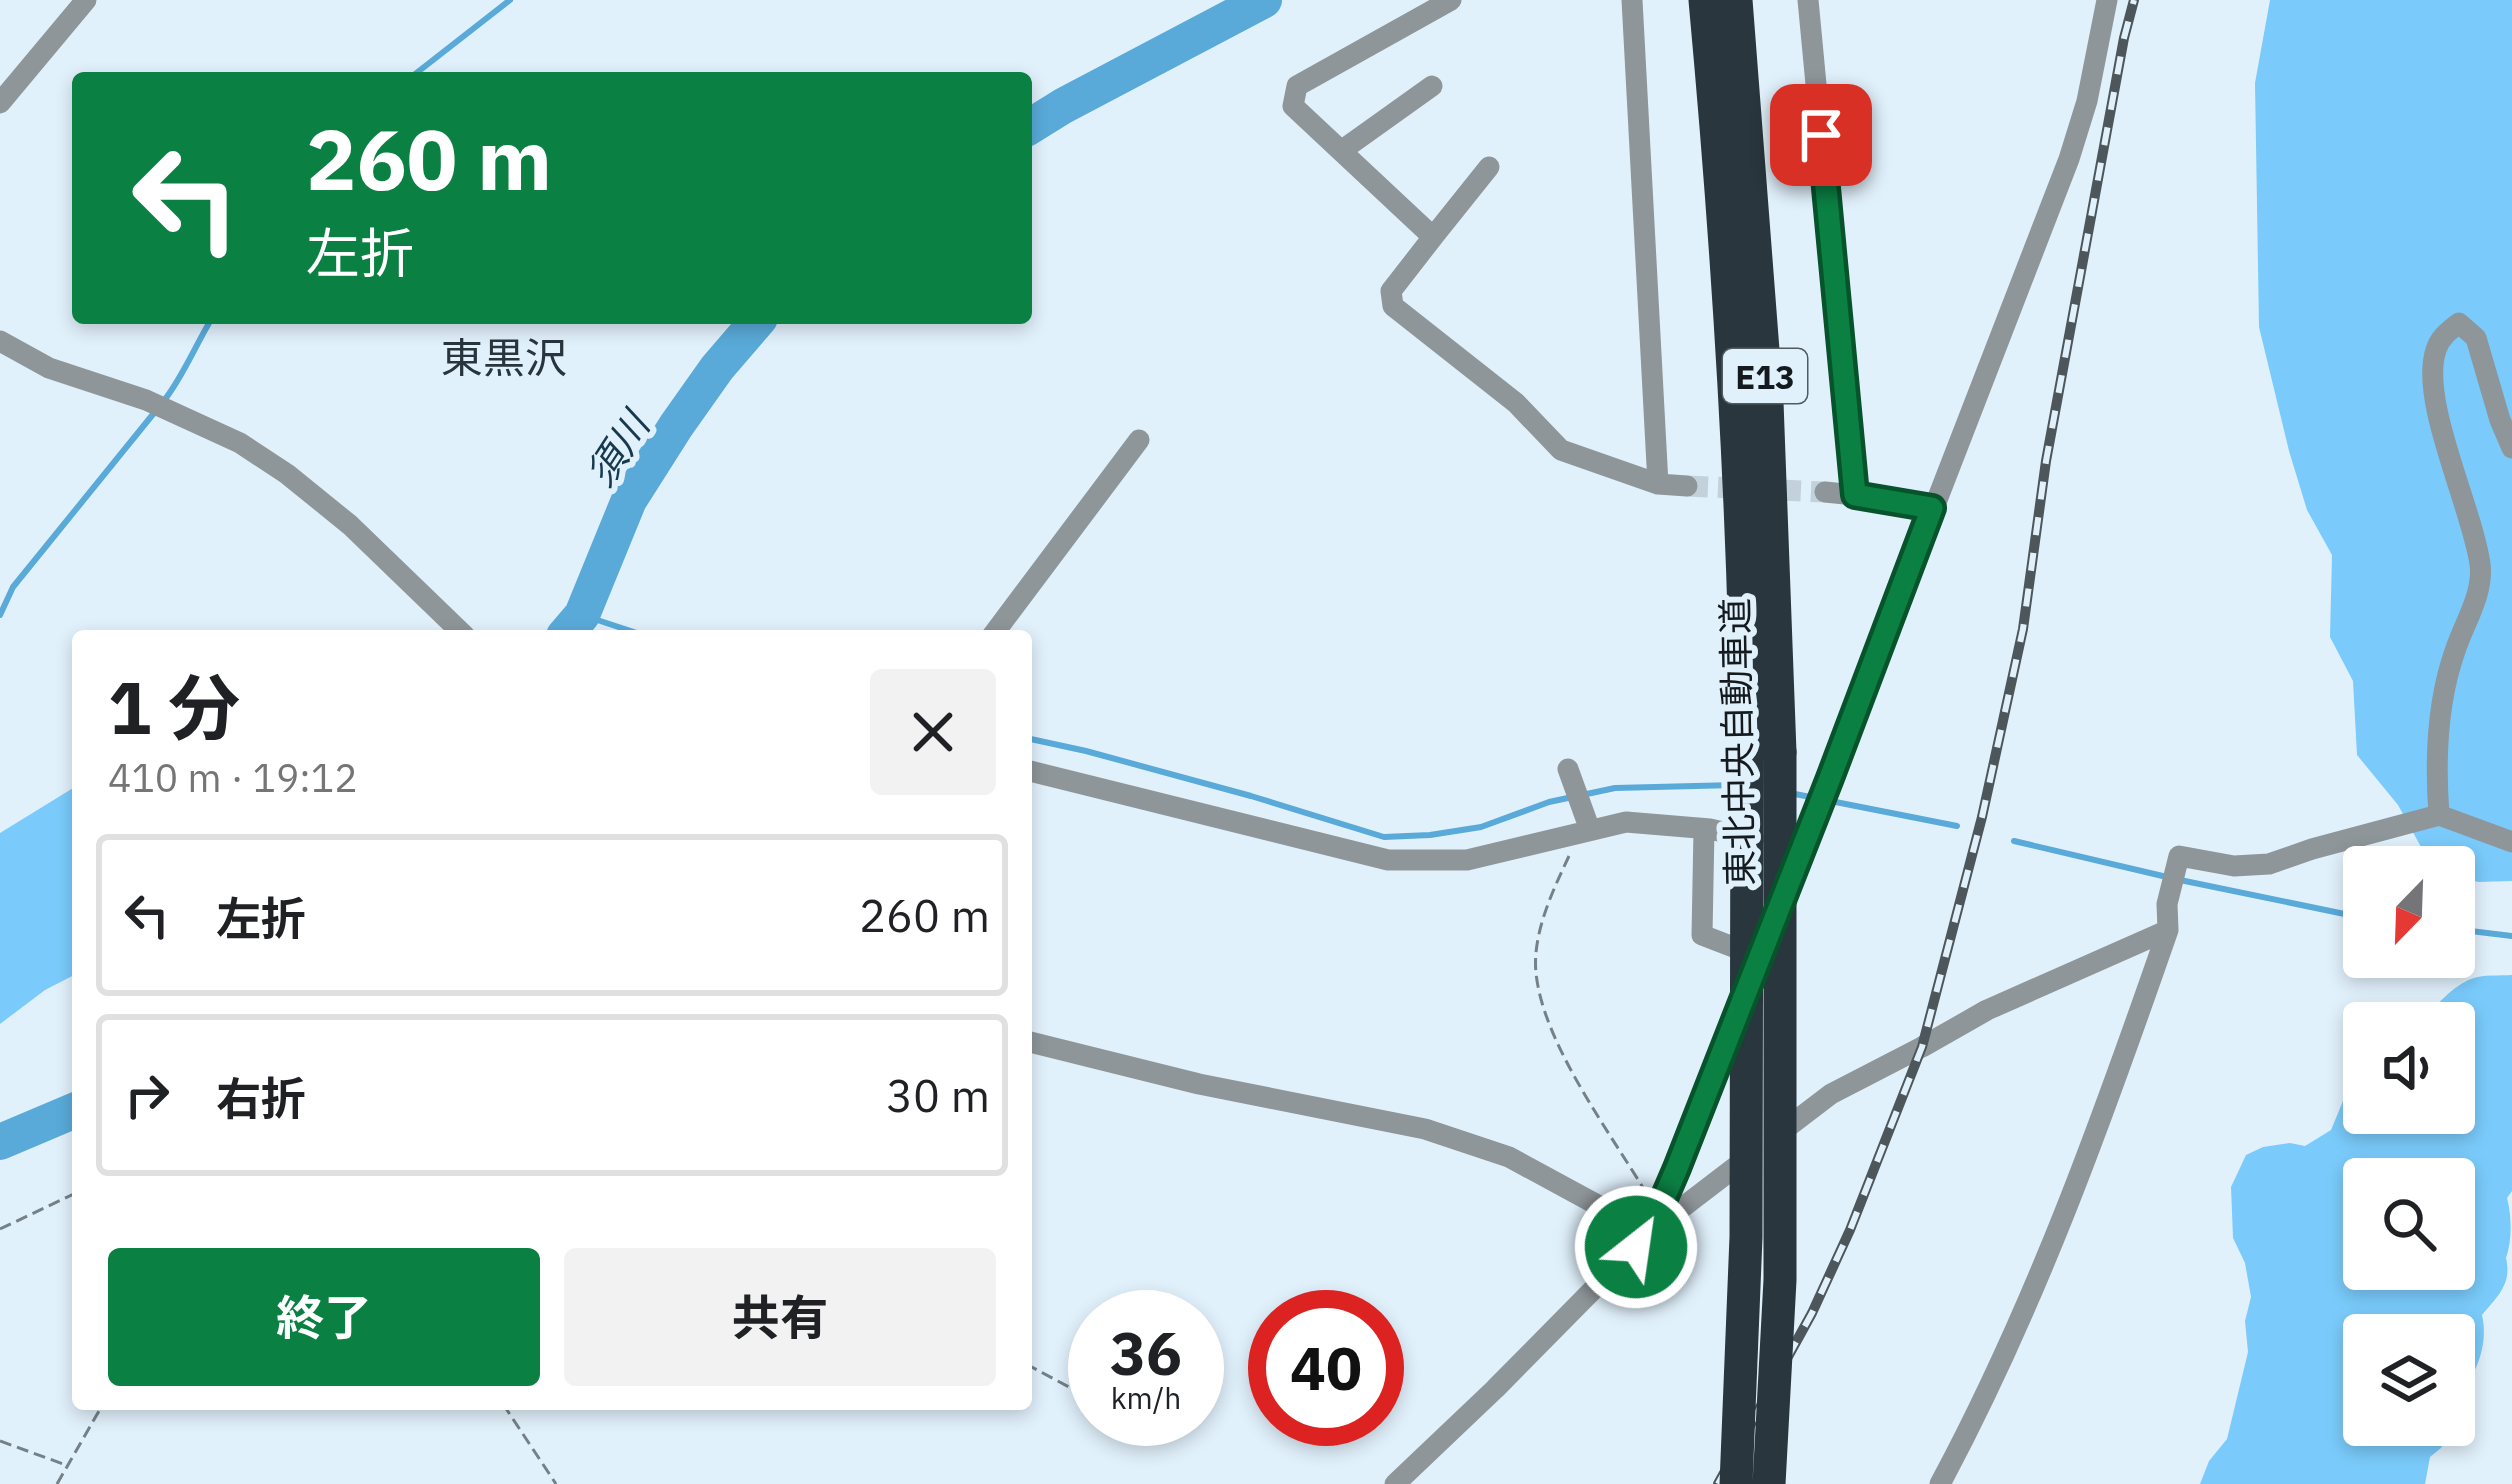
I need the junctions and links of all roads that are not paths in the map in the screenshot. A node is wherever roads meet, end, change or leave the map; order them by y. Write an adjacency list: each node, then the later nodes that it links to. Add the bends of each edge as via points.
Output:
1 (86, 0): 9 (street)
2 (1451, 0): 10 (street, via 1298,86 1293,106)
3 (1632, 0): 16 (street)
4 (1705, 0): 23 (highway, 東北中央自動車道 / E13, via 1726,220 1744,607)
5 (1736, 0): 23 (highway, 東北中央自動車道 / E13, via 1767,402)
6 (1808, 0): 19 (street)
7 (2108, 0): 20 (street, via 2069,159)
8 (1432, 86): 10 (street)
9 (0, 103)
10 (1341, 151): 12 (street)
11 (1489, 167): 12 (street)
12 (1433, 237): 16 (street, via 1391,291 1393,306 1561,449)
13 (0, 341): 21 (street, via 240,442 350,525)
14 (1139, 440): 22 (street)
15 (2512, 448): 26 (street, via 2476,338 2459,323 2441,338 2434,383 2481,568 2441,715)
16 (1658, 484): 17 (street)
17 (1687, 486)
18 (1825, 492): 19 (street)
19 (1855, 495): 20 (street)
20 (1932, 508): 30 (street)
21 (459, 630)
22 (996, 630)
23 (1763, 752): 36 (highway, 東北中央自動車道 / E13, bridge); 37 (highway, 東北中央自動車道 / E13, bridge, via 1780,1280)
24 (1032, 771): 27 (street, via 1388,860 1467,860)
25 (1569, 771): 27 (street)
26 (2439, 814): 29 (street); 31 (street, via 2269,865 2179,856)
27 (1584, 825): 28 (street)
28 (1704, 829): 30 (street); 32 (street, via 1702,935)
29 (2512, 842)
30 (1804, 843): 32 (street)
31 (2168, 930): 34 (street, via 1987,1010 1831,1094); 38 (street, via 2038,1281)
32 (1760, 957): 34 (street)
33 (1032, 1042): 34 (street, via 1425,1130 1509,1157)
34 (1654, 1223): 35 (street)
35 (1395, 1484)
36 (1736, 1484)
37 (1769, 1484)
38 (1940, 1484)

